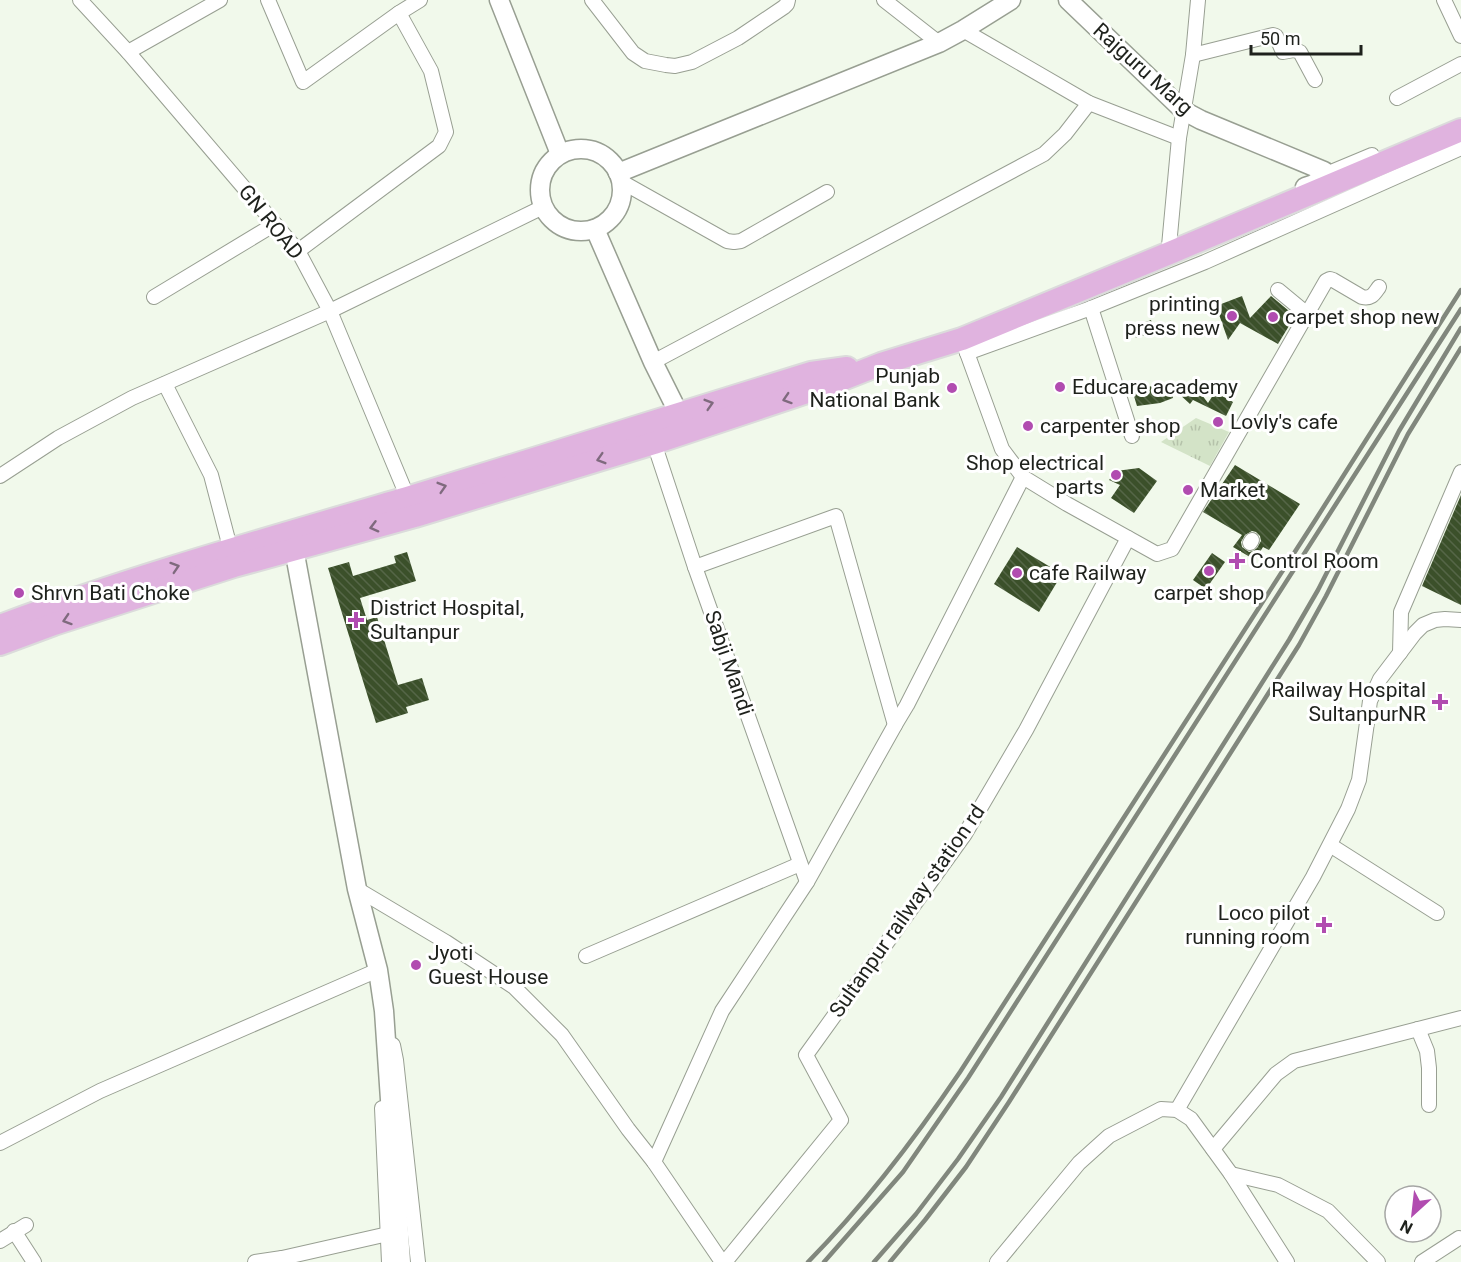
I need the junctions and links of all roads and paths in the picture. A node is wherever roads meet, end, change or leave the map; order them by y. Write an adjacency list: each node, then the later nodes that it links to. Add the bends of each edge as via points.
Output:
1 (80, 0): 17 (street, GN ROAD)
2 (220, 0): 17 (street)
3 (268, 0): 13 (street, via 303,82)
4 (420, 0): 13 (street)
5 (499, 0): 28 (street)
6 (592, 0): 7 (street, via 633,53 645,61 675,66 692,62 738,38 784,7)
7 (788, 0)
8 (885, 0): 16 (street)
9 (1011, 0): 14 (street)
10 (1068, 0): 23 (street, Rajguru Marg)
11 (1198, 0): 18 (street)
12 (1444, 0): 15 (street)
13 (399, 13): 36 (street, via 432,71 446,132 439,146)
14 (963, 30): 16 (street); 22 (street)
15 (1461, 36)
16 (939, 43): 30 (street)
17 (128, 52): 33 (street, GN ROAD)
18 (1193, 55): 20 (street, via 1273,34 1283,52 1300,52); 23 (street)
19 (1461, 64): 21 (street)
20 (1315, 80)
21 (1398, 98)
22 (1089, 104): 26 (street); 44 (street, via 1044,154)
23 (1184, 111): 26 (street); 29 (street, Rajguru Marg)
24 (1461, 120): 29 (street)
25 (1461, 130): 43 (main road)
26 (1179, 138): 35 (street)
27 (1461, 148): 40 (street, via 1205,262)
28 (560, 154): 30 (street, via 579,148 598,152 614,164); 32 (street, via 546,168 540,187)
29 (1324, 173): 35 (street, via 1314,184)
30 (620, 178): 31 (street, via 734,242); 34 (street, via 621,201 611,218)
31 (827, 192)
32 (543, 207): 34 (street, via 556,222 574,230); 41 (street)
33 (275, 224): 36 (street, GN ROAD); 39 (street)
34 (595, 229): 44 (street)
35 (1169, 246): 43 (street, via 967,326 963,330)
36 (298, 251): 41 (street, GN ROAD)
37 (1379, 287): 42 (street, via 1368,298 1330,279)
38 (1278, 290): 42 (street)
39 (154, 297)
40 (1091, 308): 43 (street); 47 (street)
41 (330, 311): 45 (street); 52 (street, GN ROAD)
42 (1307, 314): 53 (street, via 1172,549 1157,555)
43 (967, 342): 46 (main road, via 881,364 825,386); 51 (street, via 1002,448)
44 (653, 362): 46 (street)
45 (165, 384): 50 (street, via 58,438); 55 (street, via 211,475)
46 (683, 423): 48 (main road); 52 (main road, one-way to 46)
47 (1132, 436)
48 (654, 443): 52 (main road, one-way to 52); 56 (street, Sabji Mandi)
49 (1461, 472): 59 (street, via 1401,612)
50 (0, 476)
51 (1023, 477): 53 (street); 60 (street)
52 (412, 507): 54 (main road, one-way to 54); 55 (main road)
53 (1128, 538): 86 (street, Sultanpur railway station rd, via 1026,730 965,834 806,1055 841,1120)
54 (294, 549): 55 (main road); 64 (street)
55 (232, 557): 58 (main road, via 54,624)
56 (695, 567): 60 (street, via 836,516); 62 (street, Sabji Mandi)
57 (1461, 620): 59 (street, via 1436,620 1423,625)
58 (1, 636)
59 (1400, 653): 61 (street, via 1370,700 1359,780)
60 (895, 725): 63 (street)
61 (1330, 845): 65 (street); 72 (street)
62 (800, 864): 63 (street, Sabji Mandi); 66 (street)
63 (807, 882): 75 (street, via 722,1011)
64 (357, 889): 67 (street); 75 (street, via 514,987 561,1035)
65 (1437, 913)
66 (586, 956)
67 (378, 970): 68 (street); 73 (street, via 100,1091)
68 (384, 1011): 77 (street, via 379,1043); 84 (street); 85 (street, via 396,1060)
69 (1461, 1018): 70 (street)
70 (1418, 1029): 71 (street, via 1427,1051); 74 (street, via 1286,1065)
71 (1429, 1105)
72 (1177, 1110): 74 (street, via 1191,1119); 87 (street, via 1161,1109 1109,1136 1079,1163)
73 (0, 1143)
74 (1213, 1149): 76 (street)
75 (654, 1162): 86 (street)
76 (1231, 1174): 88 (street); 89 (street, via 1278,1185 1329,1211)
77 (388, 1234): 80 (street); 83 (street)
78 (1459, 1238): 90 (street)
79 (0, 1241): 81 (street, via 20,1228)
80 (283, 1260): 82 (street)
81 (34, 1262)
82 (255, 1262)
83 (389, 1262)
84 (401, 1262)
85 (418, 1262)
86 (724, 1262)
87 (997, 1262)
88 (1287, 1262)
89 (1378, 1262)
90 (1422, 1262)

